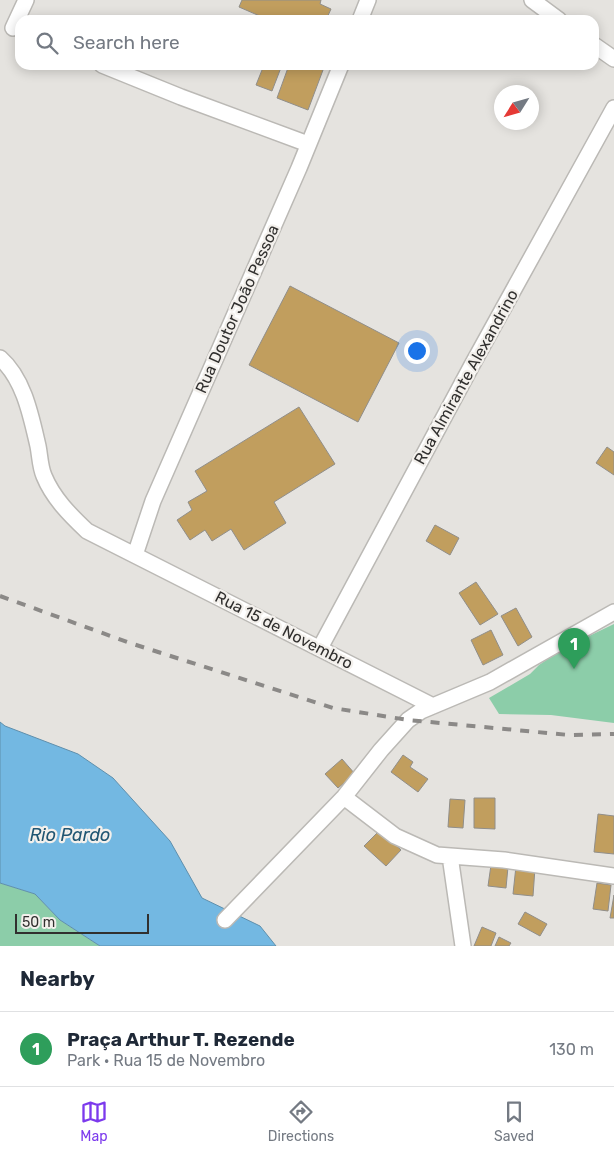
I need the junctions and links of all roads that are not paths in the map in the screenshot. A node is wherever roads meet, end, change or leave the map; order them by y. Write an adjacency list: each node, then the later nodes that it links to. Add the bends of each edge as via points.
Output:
1 (26, 0): 4 (street)
2 (368, 0): 5 (street)
3 (532, 0): 6 (street)
4 (17, 15)
5 (362, 15)
6 (553, 15)
7 (599, 49): 8 (street)
8 (614, 60)
9 (114, 70): 12 (street)
10 (339, 70): 12 (street, Rua Doutor João Pessoa)
11 (614, 108): 16 (street, Rua Almirante Alexandrino)
12 (308, 144): 14 (street, Rua Doutor João Pessoa, via 153,502)
13 (0, 358): 14 (street, Rua 15 de Novembro, via 18,381 44,475 55,496 87,531)
14 (135, 554): 16 (street, Rua 15 de Novembro)
15 (614, 612): 17 (street, via 490,682)
16 (320, 648): 17 (street, Rua 15 de Novembro)
17 (433, 706): 18 (street, via 408,720)
18 (344, 797): 19 (street, via 395,836 430,853); 21 (street)
19 (450, 856): 20 (street, via 504,860); 22 (street)
20 (614, 876)
21 (225, 920)
22 (463, 946)

